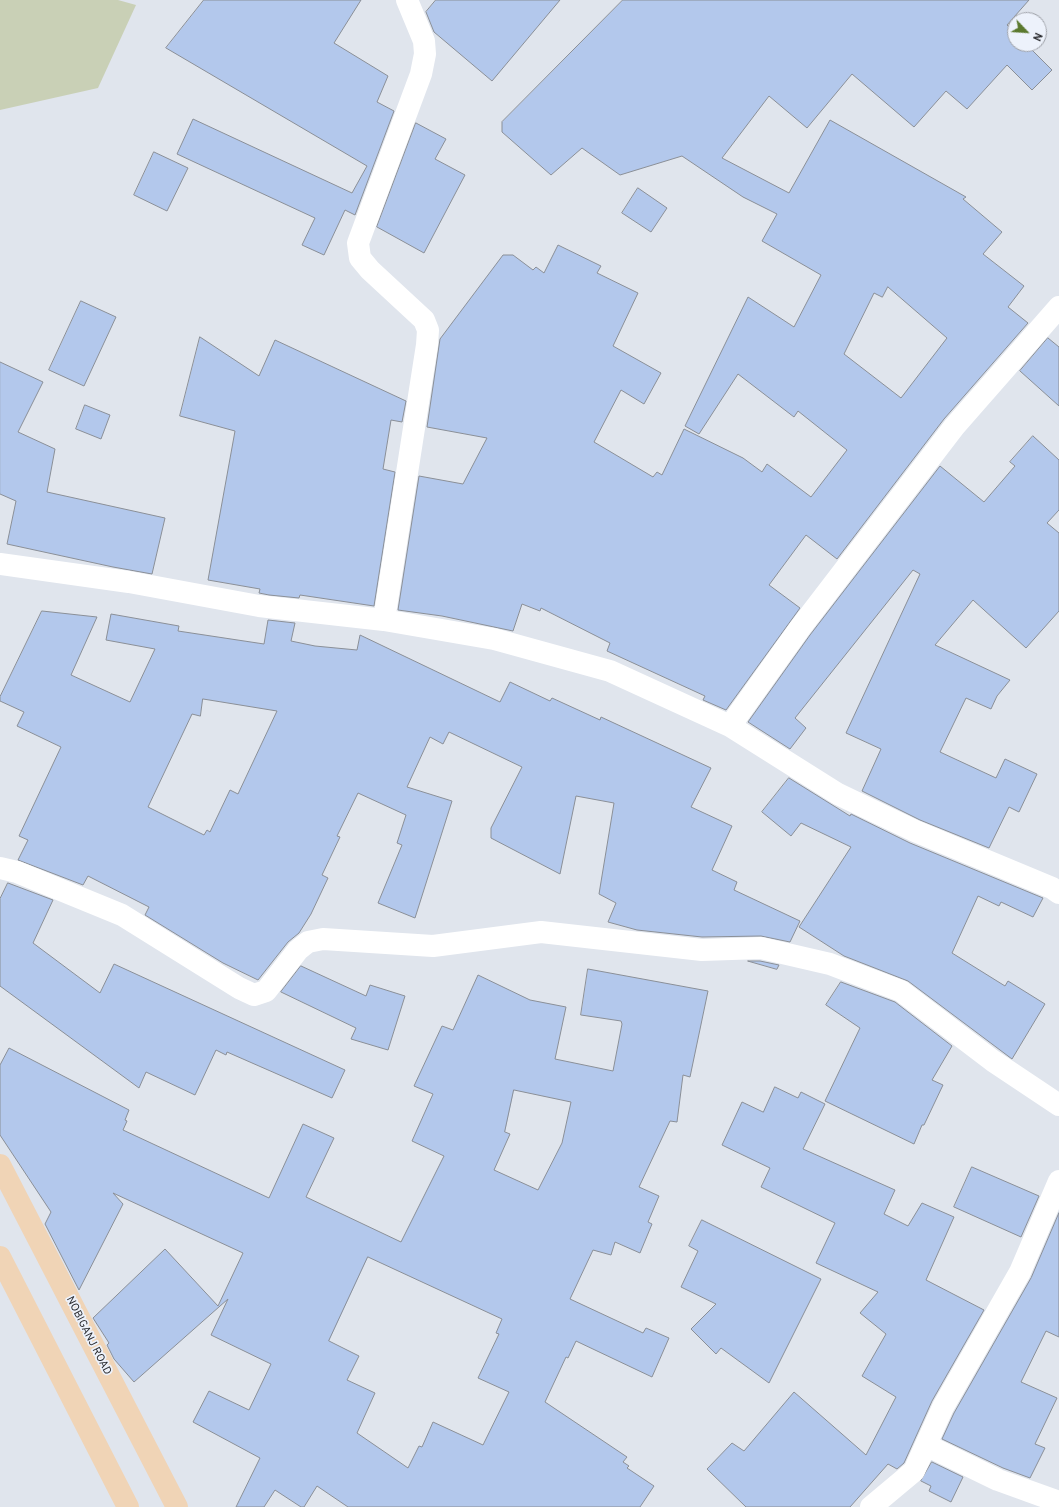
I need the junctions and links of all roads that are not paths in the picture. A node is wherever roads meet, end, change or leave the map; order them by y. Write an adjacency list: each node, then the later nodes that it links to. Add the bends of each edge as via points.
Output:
1 (407, 0): 4 (street, via 424,41 425,54 421,74 358,243 360,258 424,320 428,330)
2 (1059, 307): 5 (street, via 954,427 800,628)
3 (0, 564): 4 (street, via 129,582 259,606)
4 (384, 620): 5 (street, via 494,639 610,671)
5 (730, 726): 7 (street, via 838,794 915,831)
6 (0, 868): 8 (street, via 17,872 122,915 254,995 266,991 298,950 308,942 323,939 433,946 540,932 702,950 761,948 830,964 901,991 993,1061)
7 (1059, 893)
8 (1059, 1105)
9 (0, 1165): 15 (main road, NOBIGANJ ROAD)
10 (1059, 1182): 12 (street, via 1020,1272 943,1407)
11 (0, 1257): 14 (main road)
12 (926, 1445): 13 (street, via 998,1480); 16 (street, via 914,1471)
13 (1059, 1502)
14 (128, 1507)
15 (177, 1507)
16 (871, 1507)

